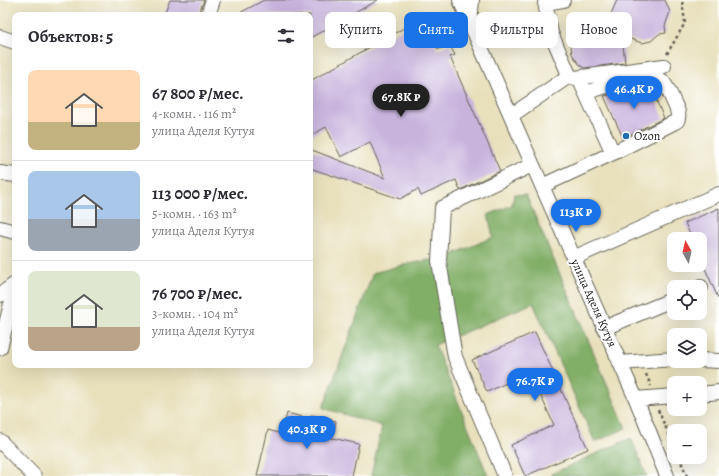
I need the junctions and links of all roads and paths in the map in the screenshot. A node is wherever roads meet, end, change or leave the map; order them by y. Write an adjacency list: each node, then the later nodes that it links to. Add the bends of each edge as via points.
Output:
1 (213, 0): 6 (street)
2 (460, 0): 7 (street, улица Аделя Кутуя)
3 (472, 0): 7 (street)
4 (563, 0): 11 (street, via 545,2 551,33)
5 (682, 0): 10 (path, via 684,24)
6 (209, 12)
7 (470, 24): 13 (street, улица Аделя Кутуя)
8 (0, 37): 9 (street)
9 (12, 41)
10 (662, 67): 11 (street)
11 (574, 77): 12 (street); 13 (street)
12 (586, 94): 14 (street); 14 (street, via 604,86 650,78 659,79 665,85 678,112 677,121)
13 (512, 115): 15 (street, улица Аделя Кутуя)
14 (613, 152): 18 (street)
15 (532, 165): 18 (street, улица Аделя Кутуя); 40 (street, via 442,208 439,261 455,357)
16 (0, 173): 17 (street)
17 (12, 175)
18 (542, 186): 22 (street, улица Аделя Кутуя)
19 (719, 194): 22 (street)
20 (0, 228): 21 (street)
21 (12, 231)
22 (573, 258): 27 (street, улица Аделя Кутуя)
23 (12, 286): 24 (street)
24 (0, 295)
25 (12, 300): 28 (street)
26 (667, 302): 27 (street)
27 (604, 328): 32 (street, улица Аделя Кутуя)
28 (0, 348)
29 (667, 360): 32 (street)
30 (707, 360): 31 (street)
31 (719, 361)
32 (620, 363): 36 (street, улица Аделя Кутуя)
33 (719, 392): 34 (street)
34 (707, 393)
35 (667, 397): 36 (street)
36 (636, 399): 41 (street, улица Аделя Кутуя)
37 (0, 441): 39 (street)
38 (682, 464): 42 (path)
39 (34, 476)
40 (505, 476)
41 (667, 476)
42 (687, 476)

